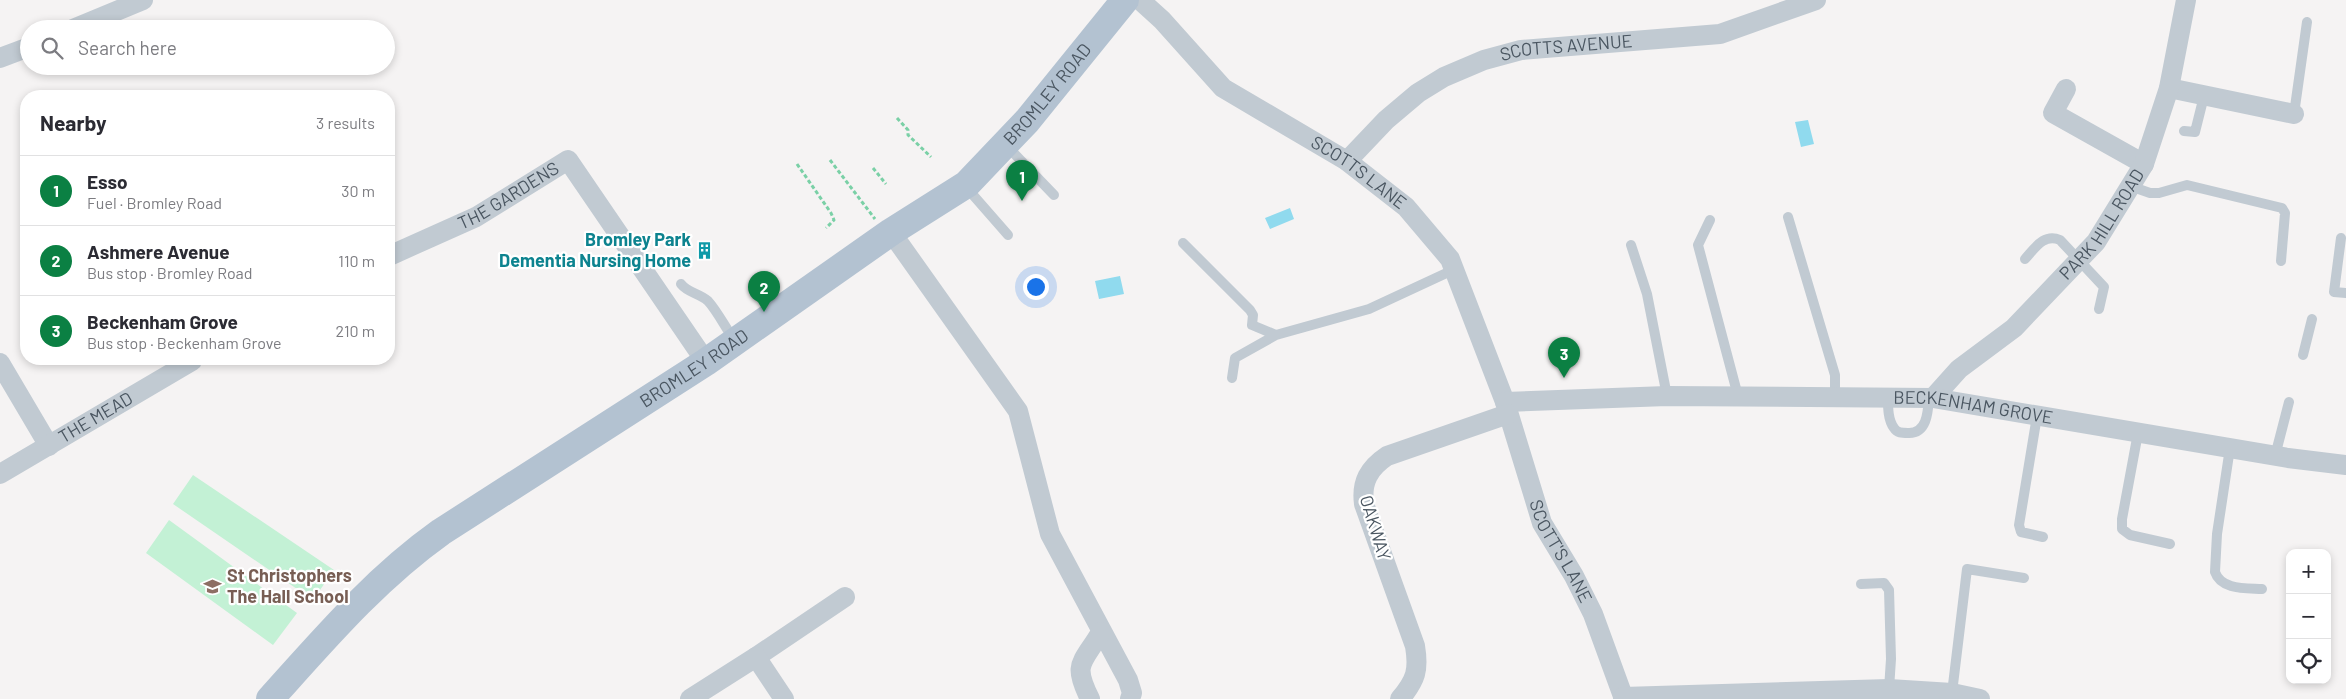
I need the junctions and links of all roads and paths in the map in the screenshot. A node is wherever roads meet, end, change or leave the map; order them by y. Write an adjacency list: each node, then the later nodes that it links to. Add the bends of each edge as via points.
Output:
1 (143, 0): 6 (street)
2 (1125, 0): 16 (main road, BROMLEY ROAD)
3 (1140, 0): 19 (street, SCOTTS LANE, via 1223,88)
4 (1816, 0): 19 (street, SCOTTS AVENUE, via 1720,34 1521,50 1484,60 1444,77 1418,93 1386,120)
5 (2186, 0): 10 (street, PARK HILL ROAD)
6 (95, 20)
7 (2307, 22): 13 (lane)
8 (20, 50): 9 (street)
9 (0, 58)
10 (2169, 88): 12 (street); 21 (street, PARK HILL ROAD)
11 (2066, 90): 21 (street, via 2052,113)
12 (2204, 96): 13 (street); 15 (lane, via 2195,132)
13 (2294, 114)
14 (897, 118): 17 (path, via 908,130 908,135)
15 (2184, 131)
16 (1005, 144): 24 (main road, BROMLEY ROAD); 26 (lane)
17 (931, 157)
18 (830, 160): 30 (path, via 878,222)
19 (1347, 161): 39 (street, SCOTTS LANE, via 1406,207 1450,259)
20 (797, 164): 29 (path, via 834,220)
21 (2144, 164): 25 (street, PARK HILL ROAD)
22 (873, 168): 23 (path)
23 (886, 184)
24 (965, 186): 30 (main road, BROMLEY ROAD); 31 (lane)
25 (2130, 186): 37 (street, PARK HILL ROAD, via 2096,242); 38 (lane, via 2159,193 2187,185 2282,208 2285,213)
26 (1054, 195)
27 (1788, 217): 53 (lane, via 1835,375)
28 (1710, 220): 52 (lane, via 1698,245)
29 (826, 228)
30 (891, 232): 45 (main road, BROMLEY ROAD); 71 (street, via 1018,411 1050,534)
31 (1008, 236)
32 (2341, 238): 41 (lane, via 2334,292)
33 (1183, 243): 44 (lane, via 1250,310 1252,325)
34 (1631, 245): 51 (lane, via 1647,294)
35 (395, 253): 47 (street, THE GARDENS, via 476,217 568,160)
36 (2024, 259): 37 (lane, via 2042,241 2052,237 2060,240)
37 (2079, 260): 42 (lane, via 2104,286); 55 (street, PARK HILL ROAD, via 2014,328 1959,369)
38 (2281, 261)
39 (1454, 270): 44 (lane, via 1369,309); 57 (street, SCOTTS LANE)
40 (681, 284): 45 (lane, via 686,291 709,302)
41 (2346, 293)
42 (2099, 309)
43 (2312, 319): 46 (lane)
44 (1276, 335): 50 (lane, via 1235,358)
45 (735, 342): 47 (main road, BROMLEY ROAD)
46 (2303, 355)
47 (706, 362): 76 (main road, BROMLEY ROAD, via 412,553 351,608)
48 (0, 363): 60 (street)
49 (185, 365): 60 (street, THE MEAD)
50 (1232, 378)
51 (1667, 396): 52 (street, BECKENHAM GROVE); 57 (street, BECKENHAM GROVE)
52 (1738, 396): 53 (street, BECKENHAM GROVE)
53 (1835, 397): 54 (street, BECKENHAM GROVE)
54 (1888, 398): 55 (street, BECKENHAM GROVE); 55 (lane, via 1889,416 1894,428 1897,432 1911,434 1922,428 1926,421)
55 (1931, 398): 58 (street, BECKENHAM GROVE)
56 (2290, 402): 62 (lane)
57 (1507, 408): 75 (street, SCOTT'S LANE, via 1542,523 1593,614); 81 (street, OAKWAY, via 1387,456 1367,475 1362,490 1364,504 1415,646 1416,675)
58 (2037, 416): 59 (street, BECKENHAM GROVE); 65 (lane, via 2019,525 2027,535)
59 (2138, 433): 61 (street, BECKENHAM GROVE); 66 (lane, via 2122,528 2130,535)
60 (49, 446): 64 (street, THE MEAD)
61 (2230, 448): 62 (street, BECKENHAM GROVE); 69 (lane, via 2214,572 2216,578 2228,585)
62 (2275, 456): 63 (street, BECKENHAM GROVE)
63 (2346, 465)
64 (0, 474)
65 (2043, 537)
66 (2170, 544)
67 (2024, 578): 74 (lane, via 1967,569)
68 (1861, 584): 73 (lane, via 1884,583 1889,590)
69 (2262, 589)
70 (845, 596): 72 (street)
71 (1101, 632): 79 (street, via 1079,667 1080,679); 80 (street, via 1128,680 1132,693)
72 (756, 657): 77 (street); 78 (street)
73 (1889, 689): 74 (street); 75 (street)
74 (1952, 693): 82 (street)
75 (1624, 698)
76 (270, 699)
77 (690, 699)
78 (784, 699)
79 (1090, 699)
80 (1130, 699)
81 (1400, 699)
82 (1980, 699)

